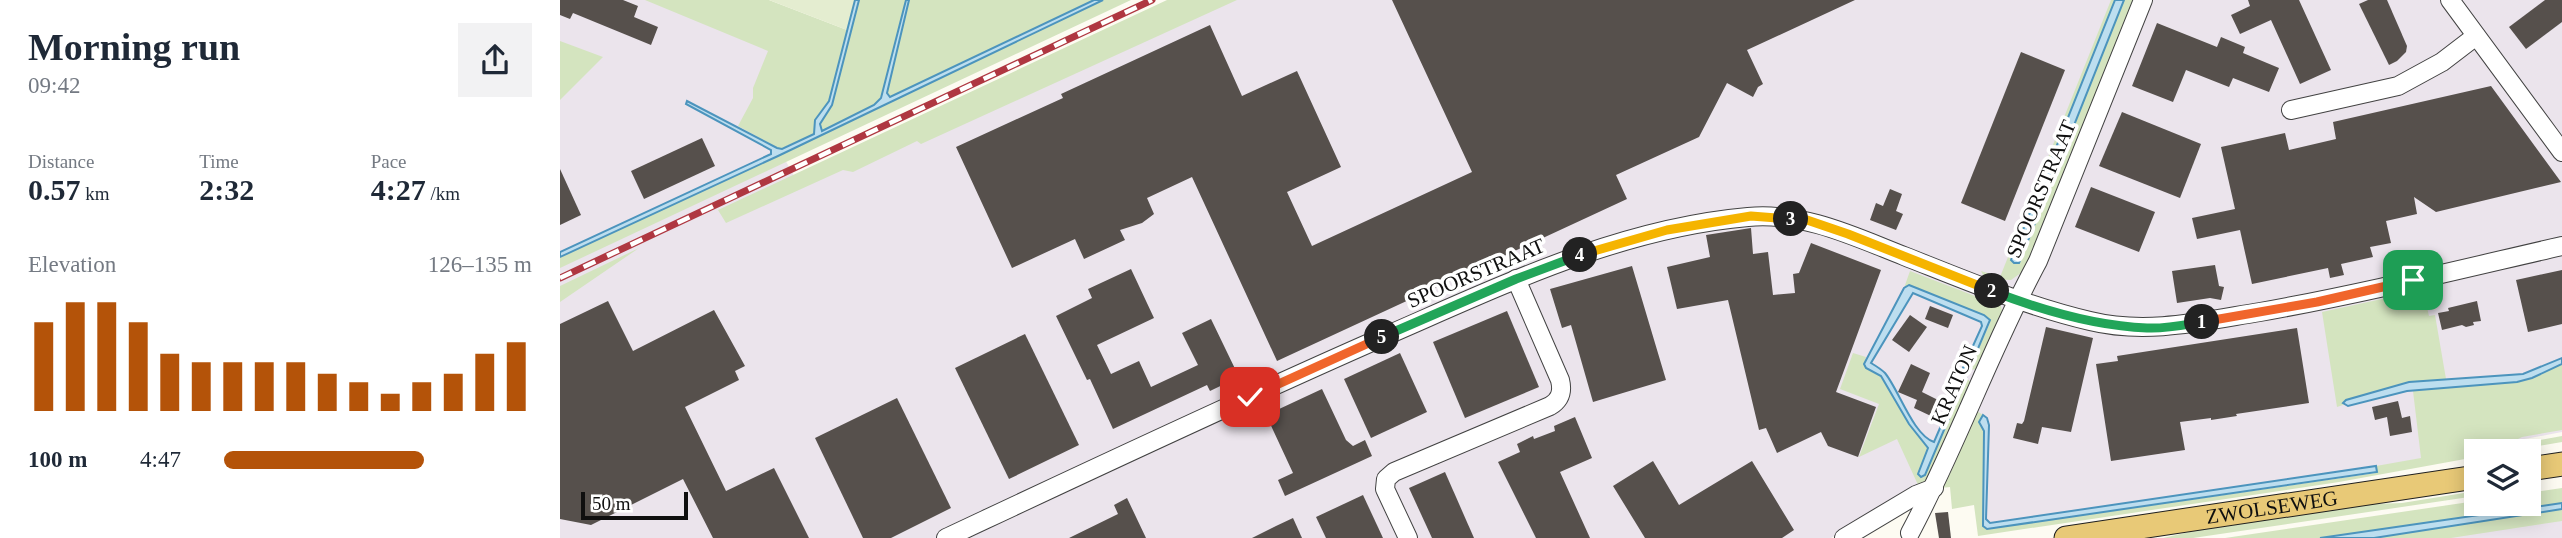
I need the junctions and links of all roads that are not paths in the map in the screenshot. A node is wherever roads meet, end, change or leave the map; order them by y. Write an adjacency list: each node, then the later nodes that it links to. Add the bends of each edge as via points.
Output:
1 (2143, 0): 8 (street, SPOORSTRAAT, via 2038,261)
2 (2450, 0): 3 (street)
3 (2476, 36): 4 (street, via 2442,62 2398,86); 5 (street)
4 (2291, 110)
5 (2562, 152)
6 (2562, 246): 8 (street, via 2317,302 2149,328 2094,323)
7 (1516, 279): 8 (street, SPOORSTRAAT, via 1667,230 1751,216 1807,220); 14 (street, SPOORSTRAAT); 15 (street, via 1560,380 1560,398 1550,407 1394,472 1385,489)
8 (2017, 300): 12 (street, KRATON)
9 (2562, 464): 10 (main road)
10 (2541, 467)
11 (2464, 479): 17 (main road, ZWOLSEWEG)
12 (1934, 488): 13 (street, KRATON); 16 (street)
13 (1910, 533)
14 (949, 537)
15 (1408, 538)
16 (1844, 538)
17 (2066, 538)

